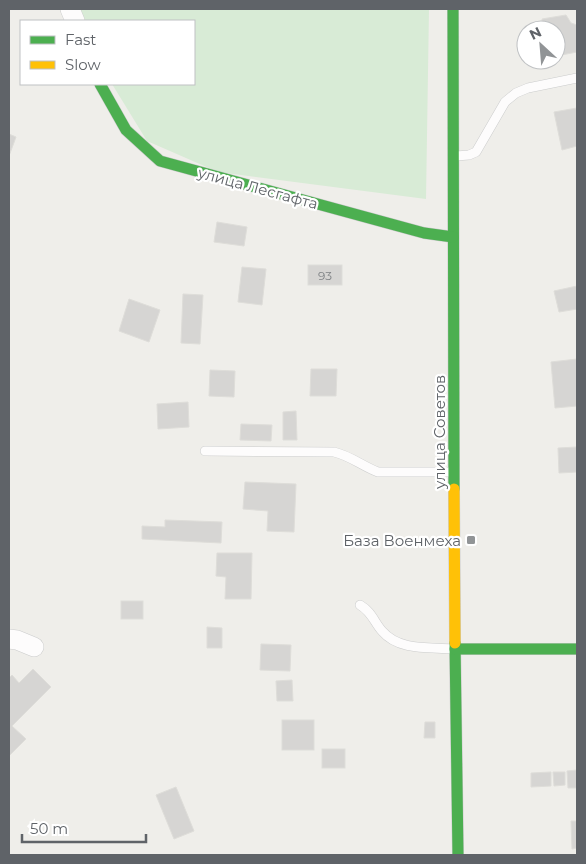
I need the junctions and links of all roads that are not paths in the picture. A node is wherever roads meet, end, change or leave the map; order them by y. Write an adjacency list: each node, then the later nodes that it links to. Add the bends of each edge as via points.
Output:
1 (453, 9): 4 (main road, улица Советов)
2 (577, 78): 4 (lane, via 516,93 505,102 476,152 468,156)
3 (101, 85): 5 (main road, улица Лесгафта, via 126,130 160,161 424,233)
4 (454, 156): 5 (main road, улица Советов)
5 (453, 237): 7 (main road, улица Советов)
6 (205, 451): 7 (lane, via 334,452 347,455 378,472)
7 (454, 472): 12 (main road, улица Советов)
8 (360, 605): 12 (lane, via 368,610 380,630 400,644)
9 (9, 638): 10 (street)
10 (34, 647)
11 (577, 648): 12 (main road)
12 (455, 649): 13 (main road, улица Советов)
13 (458, 855)

